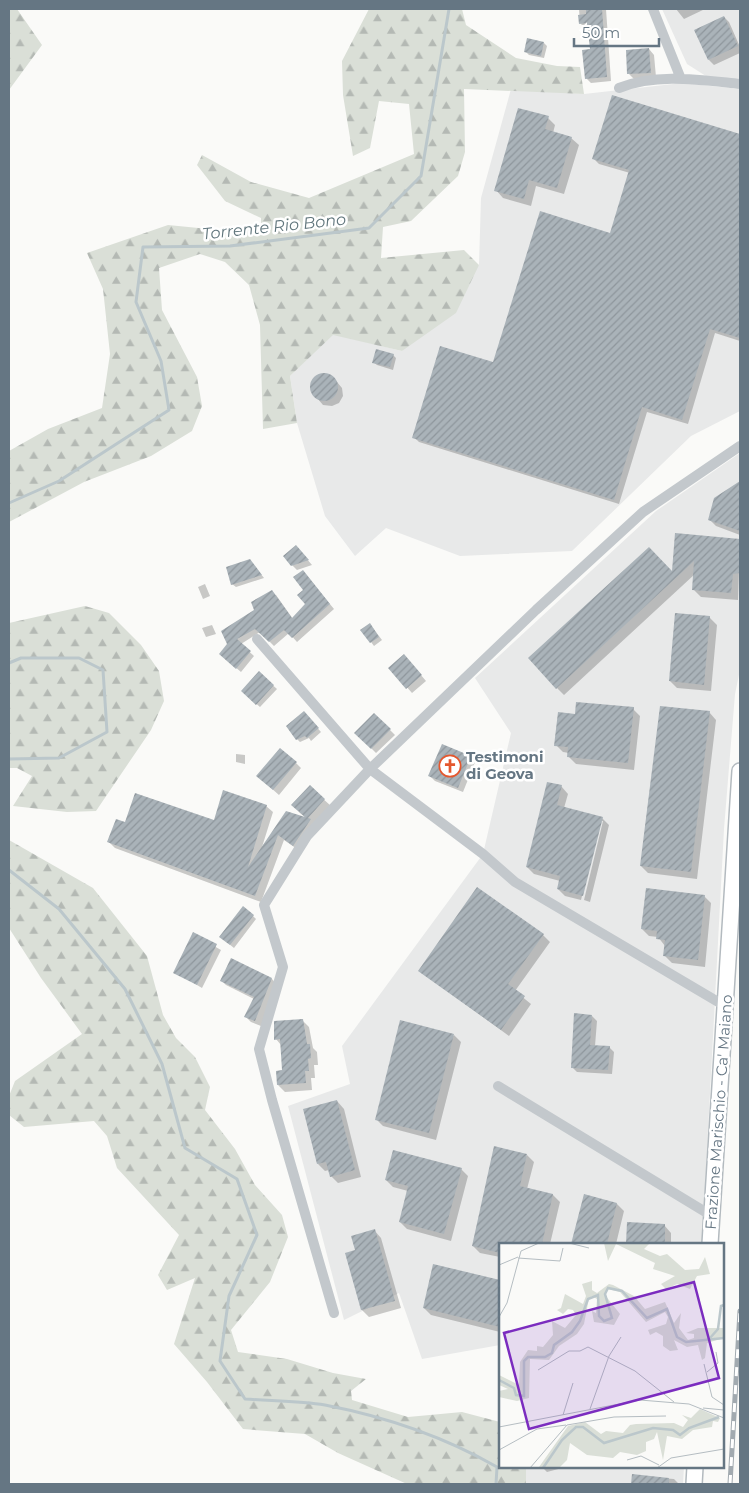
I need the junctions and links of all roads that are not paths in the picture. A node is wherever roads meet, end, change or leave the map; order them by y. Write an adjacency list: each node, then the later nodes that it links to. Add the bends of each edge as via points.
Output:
1 (653, 9): 2 (street)
2 (681, 79): 3 (street); 4 (street, via 636,81)
3 (740, 84)
4 (619, 88)
5 (740, 446): 7 (street, via 642,512)
6 (257, 639): 7 (street)
7 (370, 769): 9 (street, via 515,882); 13 (street, via 306,836 264,905 283,967 259,1049)
8 (740, 771): 9 (main road, Frazione Marischio - Ca' Maiano)
9 (726, 1006): 11 (main road, Frazione Marischio - Ca' Maiano)
10 (498, 1086): 11 (street)
11 (712, 1216): 12 (main road, Frazione Marischio - Ca' Maiano)
12 (710, 1243)
13 (334, 1313)
14 (695, 1468): 15 (main road)
15 (694, 1484)

